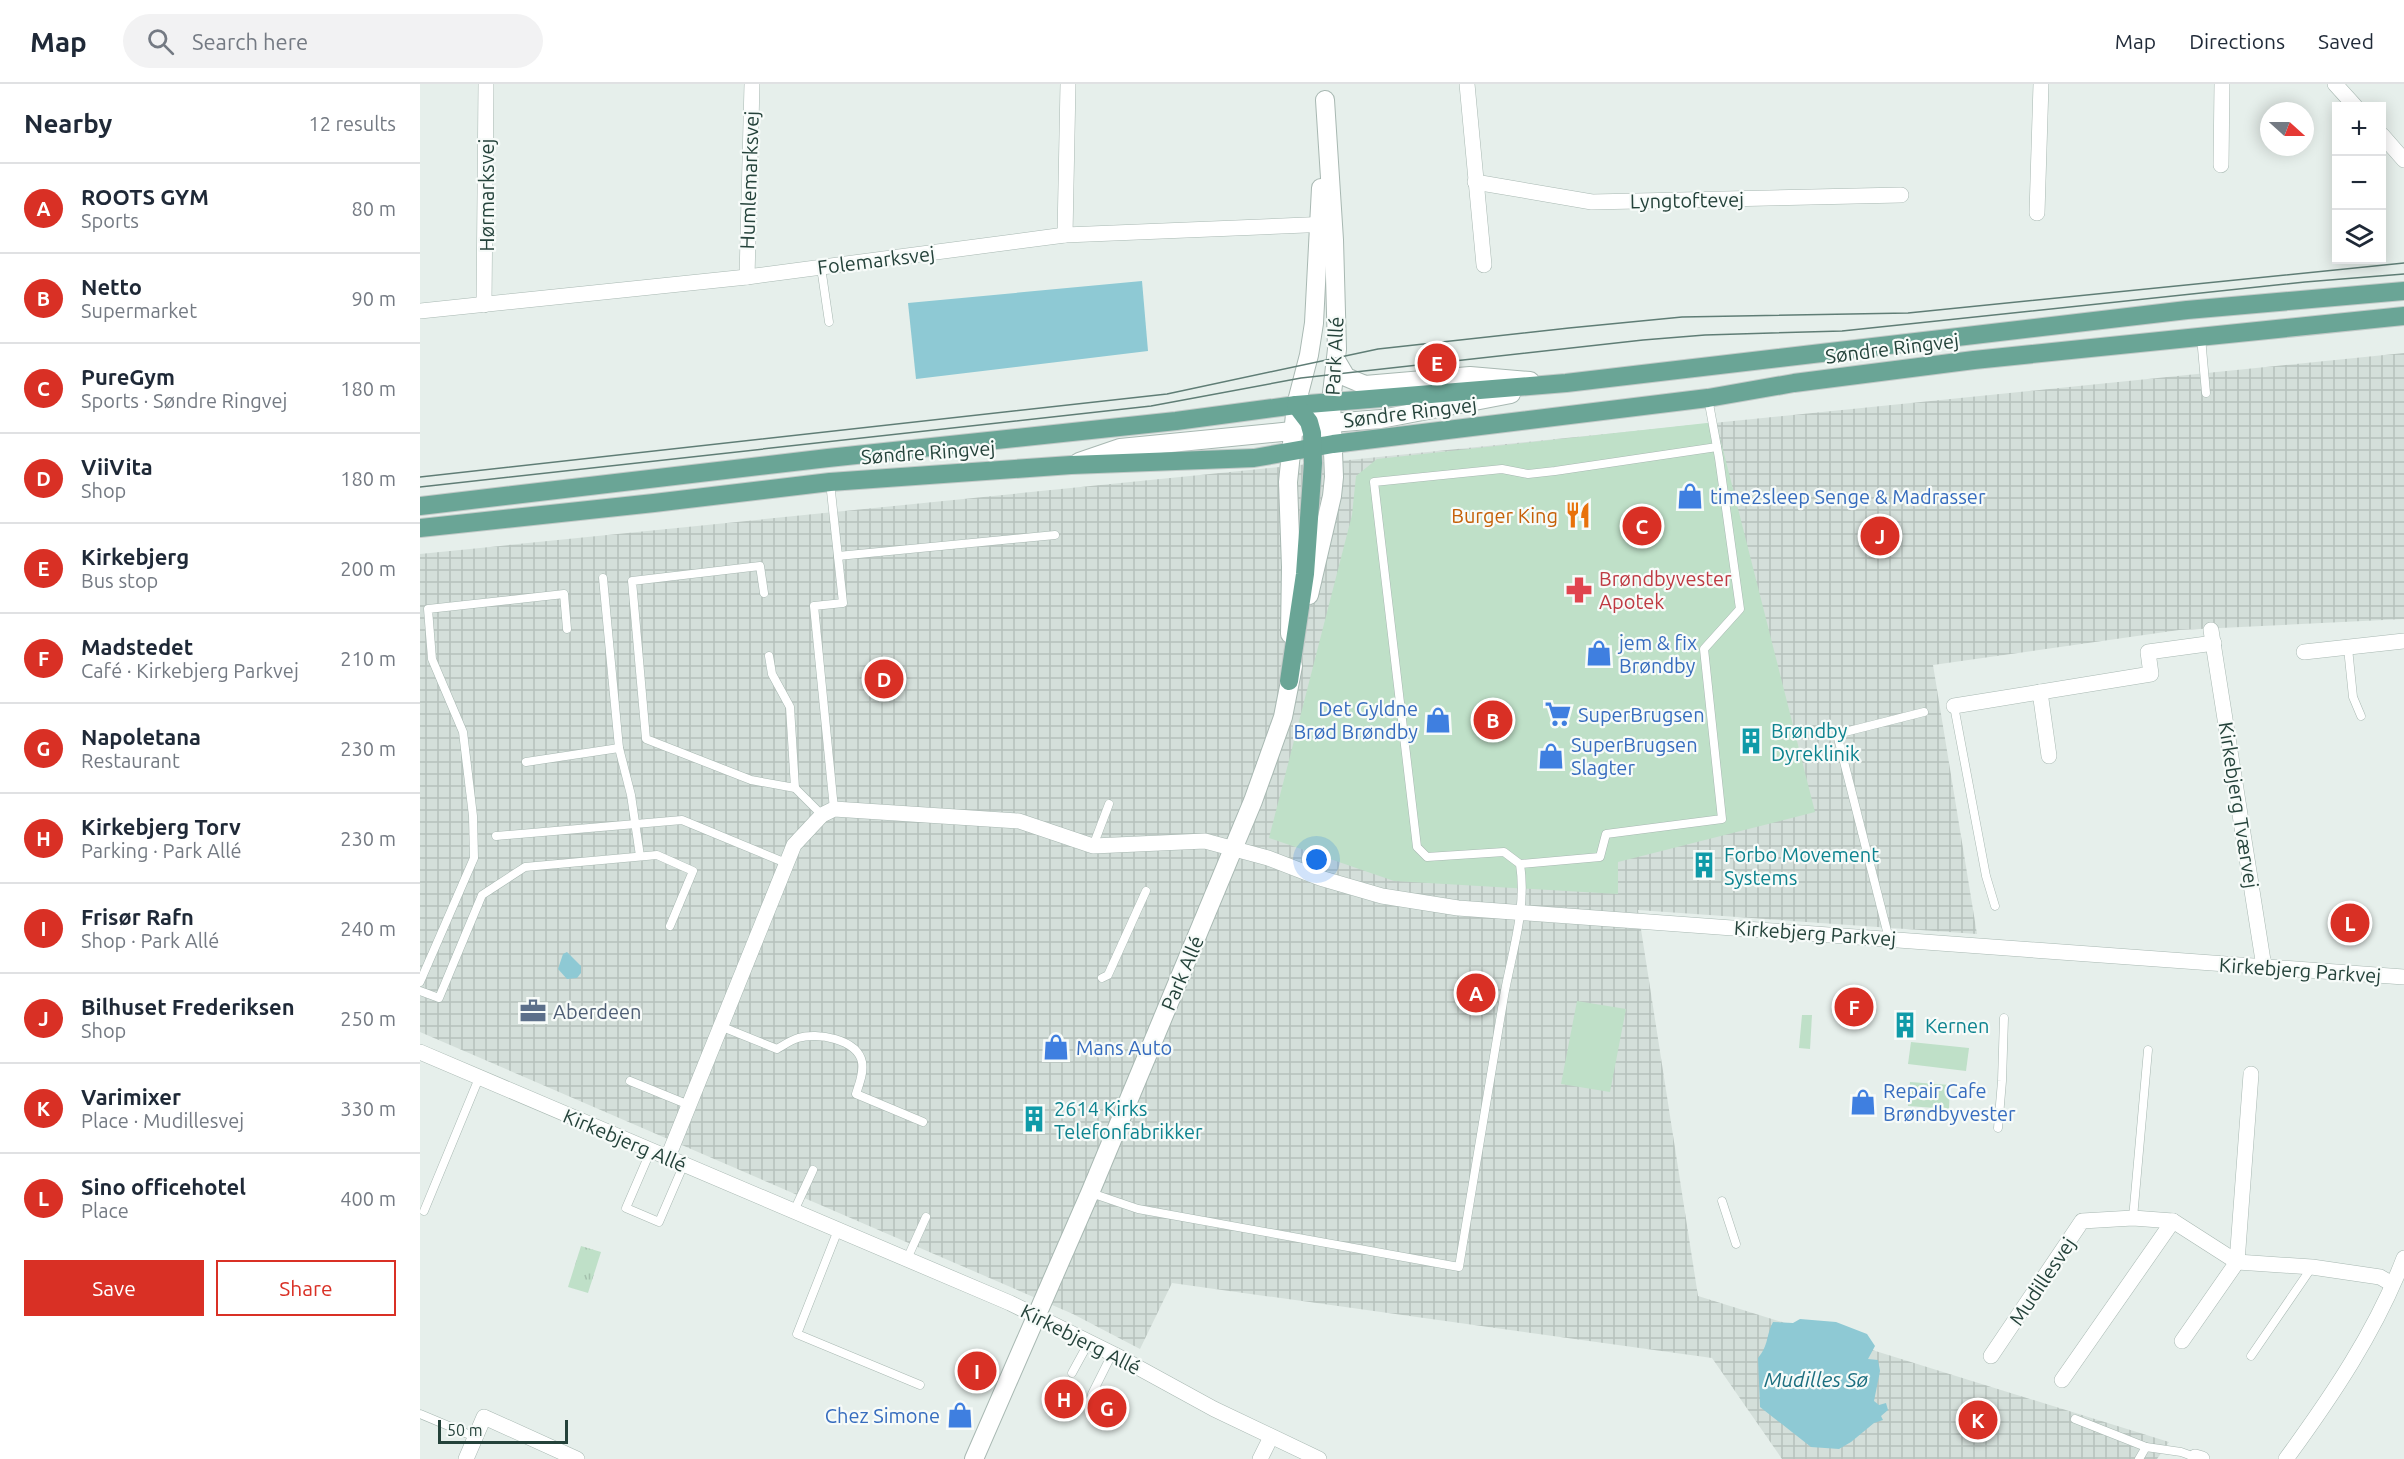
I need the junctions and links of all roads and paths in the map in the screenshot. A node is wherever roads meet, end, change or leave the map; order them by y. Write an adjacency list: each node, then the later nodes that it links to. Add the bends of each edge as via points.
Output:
1 (486, 84): 22 (street, Hørmarksvej)
2 (752, 84): 20 (street, Humlemarksvej)
3 (1068, 84): 17 (street)
4 (1467, 84): 13 (street)
5 (2041, 84): 15 (street)
6 (2222, 84): 12 (street)
7 (2335, 84): 9 (street)
8 (1325, 92): 16 (street, Park Allé)
9 (2351, 102)
10 (2386, 139): 11 (street)
11 (2404, 159)
12 (2221, 165)
13 (1475, 182): 14 (street, Lyngtoftevej, via 1592,202); 18 (street)
14 (1901, 195)
15 (2037, 213)
16 (1326, 224): 17 (street, Folemarksvej); 27 (street, Park Allé); 32 (street, Park Allé, via 1309,355)
17 (1065, 235): 19 (street, Folemarksvej)
18 (1484, 265)
19 (821, 267): 20 (street, Folemarksvej); 25 (lane)
20 (747, 277): 22 (street, Folemarksvej)
21 (2404, 291): 28 (main road, Søndre Ringvej, via 2187,310)
22 (484, 305): 23 (street, Folemarksvej)
23 (420, 311)
24 (2404, 316): 26 (main road, Søndre Ringvej)
25 (829, 322)
26 (2201, 335): 29 (lane); 30 (main road, Søndre Ringvej, via 1794,383)
27 (1336, 360): 28 (street, via 1346,377 1365,385 1470,376); 31 (street, Park Allé)
28 (1566, 383): 31 (main road, Søndre Ringvej); 33 (street, via 1390,417)
29 (2206, 393)
30 (1708, 398): 36 (main road, Søndre Ringvej); 37 (lane)
31 (1331, 402): 32 (main road, Søndre Ringvej); 33 (street, Park Allé); 35 (street)
32 (1296, 405): 34 (street, Park Allé); 35 (main road); 41 (main road, Søndre Ringvej, via 1176,422)
33 (1331, 423): 35 (street); 36 (street, Park Allé)
34 (1292, 431): 35 (street); 38 (street, Park Allé); 39 (street, via 1120,448)
35 (1311, 434): 36 (main road, Søndre Ringvej); 38 (main road, Søndre Ringvej); 52 (main road, via 1305,574)
36 (1333, 444): 52 (street, Park Allé, via 1332,496)
37 (1717, 447): 69 (lane, via 1740,609 1704,649 1722,819 1606,834 1600,857); 69 (lane, via 1528,474 1502,469 1374,482 1417,847 1427,857 1504,852)
38 (1290, 451): 39 (main road, Søndre Ringvej, via 1237,459); 52 (street, Park Allé)
39 (1071, 465): 40 (main road, Søndre Ringvej)
40 (830, 482): 42 (main road, Søndre Ringvej); 44 (lane)
41 (420, 506)
42 (420, 528)
43 (1055, 535): 44 (lane)
44 (838, 556): 62 (lane, via 843,603 814,606)
45 (603, 578): 57 (lane)
46 (764, 593): 60 (lane, via 760,566 632,580 646,739 750,780)
47 (567, 629): 78 (lane, via 564,594 428,609 432,659 463,732 474,858)
48 (2404, 641): 49 (street)
49 (2349, 648): 50 (street); 56 (lane, via 2353,697)
50 (2304, 652)
51 (769, 656): 60 (lane, via 772,674 790,706)
52 (1289, 681): 66 (street, Park Allé, via 1283,717)
53 (2040, 692): 54 (street, Kirkebjerg Tværvej); 58 (street); 75 (street, Kirkebjerg Tværvej, via 2151,674 2148,652 2212,637)
54 (1954, 706): 71 (lane)
55 (1924, 712): 74 (lane, via 1837,734)
56 (2361, 716)
57 (619, 748): 59 (lane); 63 (lane)
58 (2049, 756)
59 (525, 762)
60 (795, 788): 62 (lane)
61 (1109, 804): 65 (lane)
62 (828, 812): 65 (street, via 1019,821); 68 (street, via 800,837)
63 (635, 825): 64 (lane); 67 (lane); 68 (lane, via 682,820)
64 (495, 836)
65 (1093, 846): 66 (street, Kirkebjerg Parkvej, via 1205,841)
66 (1234, 848): 72 (street, Kirkebjerg Parkvej, via 1382,896 1458,908); 94 (street, Park Allé)
67 (640, 856): 73 (lane, via 657,855 693,871); 79 (lane, via 525,867 482,895 439,998)
68 (786, 863): 81 (street)
69 (1520, 864): 72 (lane)
70 (1146, 891): 77 (lane, via 1108,975)
71 (1995, 906)
72 (1520, 912): 74 (street, Kirkebjerg Parkvej); 94 (lane, via 1459,1267 1147,1211)
73 (670, 926)
74 (1889, 939): 75 (street, Kirkebjerg Parkvej)
75 (2264, 967): 76 (street, Kirkebjerg Parkvej)
76 (2404, 977)
77 (1101, 978)
78 (420, 982)
79 (420, 991)
80 (2004, 1018): 89 (lane)
81 (720, 1026): 87 (street); 88 (lane, via 777,1049 805,1037 843,1042 855,1049 862,1062 856,1094)
82 (2148, 1050): 99 (lane)
83 (420, 1052): 85 (street, Kirkebjerg Allé)
84 (2251, 1074): 105 (street)
85 (479, 1078): 90 (street, Kirkebjerg Allé); 96 (lane)
86 (630, 1081): 87 (lane)
87 (689, 1105): 91 (street)
88 (923, 1122)
89 (1998, 1128)
90 (651, 1150): 91 (street, Kirkebjerg Allé); 92 (lane, via 626,1208 659,1222)
91 (668, 1157): 92 (street, Kirkebjerg Allé)
92 (684, 1164): 97 (street, Kirkebjerg Allé)
93 (813, 1170): 97 (lane)
94 (1090, 1193): 108 (street, Park Allé)
95 (1722, 1201): 102 (lane)
96 (424, 1211)
97 (794, 1211): 101 (street, Kirkebjerg Allé)
98 (926, 1217): 104 (lane)
99 (2133, 1218): 100 (street, Mudillesvej); 112 (street, Mudillesvej, via 2082,1221)
100 (2173, 1221): 105 (street, Mudillesvej); 115 (street)
101 (838, 1230): 104 (street, Kirkebjerg Allé); 116 (lane, via 797,1334)
102 (1736, 1244)
103 (2404, 1258): 107 (street)
104 (907, 1259): 108 (street, Kirkebjerg Allé)
105 (2237, 1262): 106 (street, Mudillesvej); 109 (street)
106 (2312, 1267): 107 (street, Mudillesvej, via 2380,1277); 113 (lane)
107 (2392, 1284): 130 (street, via 2334,1392)
108 (1037, 1317): 110 (street, Kirkebjerg Allé); 126 (street, Park Allé)
109 (2182, 1341)
110 (1089, 1342): 111 (street, Kirkebjerg Allé); 114 (lane)
111 (1112, 1354): 117 (lane); 121 (street, Kirkebjerg Allé)
112 (1991, 1356)
113 (2251, 1356)
114 (1072, 1373)
115 (2062, 1380)
116 (920, 1385)
117 (1092, 1394)
118 (420, 1414): 120 (lane)
119 (2075, 1419): 122 (lane)
120 (475, 1437): 124 (street); 125 (street, via 484,1418)
121 (1271, 1437): 127 (street); 128 (street, Kirkebjerg Allé)
122 (2146, 1447): 123 (lane); 129 (lane)
123 (2199, 1458)
124 (466, 1459)
125 (576, 1459)
126 (974, 1459)
127 (1260, 1459)
128 (1319, 1459)
129 (2139, 1459)
130 (2286, 1459)

